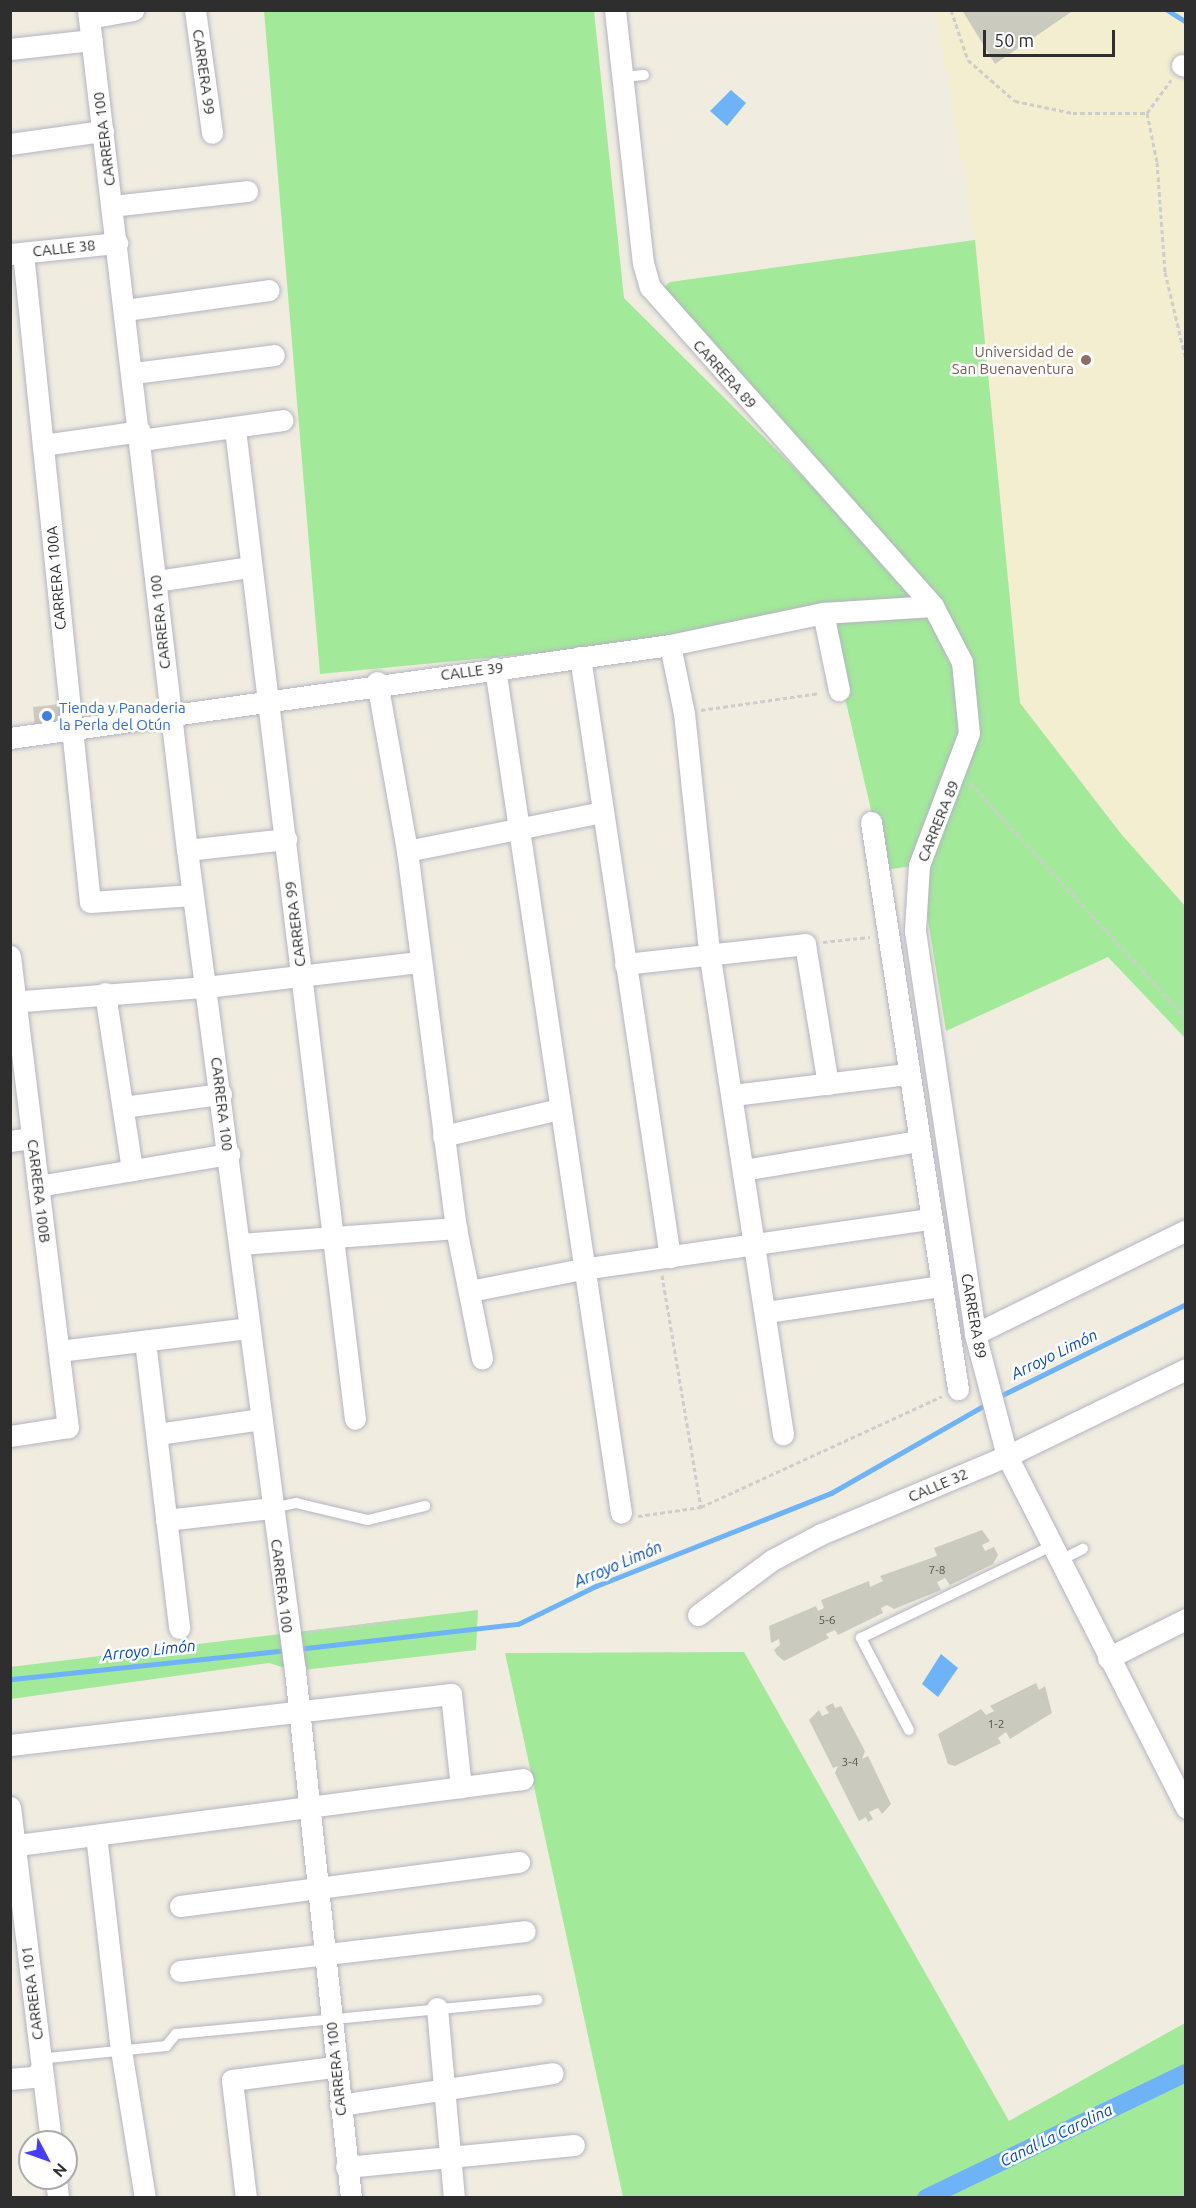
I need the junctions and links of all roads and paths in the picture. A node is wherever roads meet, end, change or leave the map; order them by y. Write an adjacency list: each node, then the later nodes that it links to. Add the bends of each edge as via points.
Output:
1 (133, 10): 5 (street)
2 (195, 10): 13 (street, CARRERA 99)
3 (615, 10): 10 (street, CARRERA 89)
4 (951, 10): 11 (path, via 968,60 1015,101 1073,112)
5 (88, 14): 6 (street, CARRERA 100)
6 (92, 40): 7 (street); 12 (street, CARRERA 100)
7 (10, 49)
8 (1184, 65): 11 (path)
9 (644, 75): 10 (lane)
10 (622, 76): 30 (street, CARRERA 89, via 643,263 655,296)
11 (1147, 113): 22 (path, via 1157,162 1165,272)
12 (103, 131): 14 (street); 16 (street, CARRERA 100)
13 (212, 134)
14 (10, 144)
15 (247, 191): 16 (street)
16 (112, 206): 17 (street, CARRERA 100)
17 (117, 243): 18 (street, CALLE 38); 20 (street, CARRERA 100)
18 (17, 254): 27 (street, CARRERA 100A)
19 (269, 290): 20 (street)
20 (125, 310): 23 (street, CARRERA 100)
21 (274, 355): 23 (street)
22 (1185, 360)
23 (134, 373): 26 (street, CARRERA 100)
24 (283, 420): 25 (street)
25 (235, 429): 26 (street); 28 (street, CARRERA 99)
26 (140, 436): 27 (street); 29 (street, CARRERA 100)
27 (43, 445): 40 (street, CARRERA 100A)
28 (250, 567): 29 (street); 37 (street, CARRERA 99)
29 (156, 581): 39 (street, CARRERA 100)
30 (933, 606): 31 (street, CALLE 39); 42 (street, CARRERA 89, via 962,662 969,695 969,733)
31 (823, 613): 32 (street, CALLE 39); 36 (street)
32 (670, 645): 33 (street, CALLE 39); 38 (street)
33 (580, 657): 34 (street, CALLE 39); 43 (street)
34 (495, 668): 35 (street, CALLE 39); 45 (street)
35 (377, 682): 37 (street, CALLE 39); 48 (street)
36 (839, 690): 38 (path)
37 (268, 701): 39 (street, CALLE 39); 46 (street, CARRERA 99)
38 (684, 713): 52 (street)
39 (171, 718): 40 (street, CALLE 39); 47 (street, CARRERA 100)
40 (69, 731): 41 (street, CALLE 39); 49 (street, CARRERA 100A, via 90,902)
41 (10, 738)
42 (958, 770): 60 (path); 88 (street, CARRERA 89, via 919,865 915,932)
43 (602, 812): 45 (street); 55 (street)
44 (871, 822): 50 (street)
45 (519, 830): 48 (street); 66 (street)
46 (286, 839): 47 (street); 56 (street, CARRERA 99)
47 (187, 850): 49 (street, CARRERA 100)
48 (407, 851): 54 (street)
49 (193, 895): 57 (street, CARRERA 100)
50 (887, 935): 51 (path); 61 (street)
51 (805, 944): 52 (street); 62 (street)
52 (709, 951): 55 (street); 64 (street)
53 (10, 956): 59 (street, CARRERA 100B)
54 (419, 962): 56 (street); 67 (street)
55 (625, 964): 81 (street)
56 (302, 976): 57 (street); 78 (street, CARRERA 99)
57 (206, 987): 58 (street); 63 (street, CARRERA 100)
58 (105, 993): 59 (street); 65 (street)
59 (13, 1002): 68 (street, CARRERA 100B)
60 (1185, 1018)
61 (907, 1074): 62 (street); 70 (street)
62 (828, 1084): 64 (street)
63 (221, 1094): 65 (street); 71 (street, CARRERA 100)
64 (733, 1095): 73 (street)
65 (123, 1107): 72 (street)
66 (560, 1109): 67 (street); 82 (street)
67 (443, 1136): 76 (street)
68 (32, 1138): 69 (street); 74 (street, CARRERA 100B)
69 (10, 1141)
70 (918, 1141): 73 (street); 75 (street)
71 (229, 1154): 72 (street); 79 (street, CARRERA 100)
72 (132, 1170): 74 (street)
73 (743, 1170): 80 (street)
74 (38, 1186): 89 (street, CARRERA 100B)
75 (931, 1219): 80 (street); 83 (street)
76 (456, 1228): 78 (street); 84 (street)
77 (1185, 1230): 88 (street)
78 (333, 1237): 79 (street); 94 (street, CARRERA 99)
79 (240, 1244): 86 (street, CARRERA 100)
80 (755, 1245): 81 (street); 85 (street)
81 (665, 1257): 82 (street); 100 (path)
82 (582, 1269): 84 (street); 102 (street)
83 (941, 1286): 85 (street); 92 (street)
84 (470, 1291): 90 (street)
85 (767, 1312): 96 (street)
86 (250, 1328): 87 (street); 93 (street, CARRERA 100)
87 (145, 1341): 89 (street); 95 (street)
88 (978, 1344): 98 (street, CARRERA 89)
89 (59, 1351): 97 (street, CARRERA 100B, via 69,1427)
90 (482, 1358)
91 (1185, 1369): 98 (street, CALLE 32)
92 (958, 1389): 100 (path)
93 (261, 1419): 95 (street); 101 (street, CARRERA 100)
94 (355, 1419)
95 (158, 1434): 103 (street)
96 (783, 1434)
97 (10, 1436)
98 (1006, 1450): 105 (street, CARRERA 89); 106 (street, CALLE 32, via 772,1560)
99 (425, 1506): 101 (lane, via 368,1520 296,1503)
100 (701, 1507): 102 (path)
101 (272, 1508): 103 (street); 110 (street, CARRERA 100)
102 (621, 1513)
103 (166, 1520): 109 (street)
104 (1083, 1549): 105 (lane)
105 (1055, 1554): 111 (street, CARRERA 89); 113 (lane, via 861,1638)
106 (698, 1615)
107 (1185, 1619): 111 (street)
108 (404, 1620): 110 (path, via 301,1632)
109 (179, 1628)
110 (287, 1630): 112 (street, CARRERA 100)
111 (1108, 1658): 119 (street, CARRERA 89)
112 (297, 1710): 114 (street); 116 (street, via 451,1694); 118 (street, CARRERA 100)
113 (909, 1730)
114 (10, 1745)
115 (523, 1779): 116 (street)
116 (461, 1787): 118 (street)
117 (10, 1807): 121 (street, CARRERA 101)
118 (309, 1807): 120 (street); 123 (street, CARRERA 100)
119 (1185, 1808)
120 (96, 1835): 121 (street); 131 (street)
121 (12, 1846): 133 (street, CARRERA 101)
122 (519, 1862): 123 (street)
123 (319, 1888): 124 (street); 126 (street, CARRERA 100)
124 (180, 1906)
125 (525, 1931): 126 (street)
126 (327, 1954): 127 (street); 130 (street, CARRERA 100)
127 (180, 1971)
128 (537, 2000): 129 (lane)
129 (437, 2008): 130 (lane); 136 (street)
130 (330, 2020): 131 (lane, via 176,2034 166,2046); 132 (street, CARRERA 100)
131 (121, 2050): 133 (lane, via 48,2058); 142 (street)
132 (334, 2067): 137 (street, CARRERA 100); 143 (street, via 232,2080)
133 (41, 2069): 135 (street, via 35,2077); 138 (street, CARRERA 101)
134 (553, 2073): 136 (street)
135 (10, 2079)
136 (444, 2090): 137 (street); 140 (street)
137 (340, 2105): 141 (street, CARRERA 100)
138 (49, 2130)
139 (574, 2145): 140 (street)
140 (450, 2158): 141 (street); 145 (street)
141 (346, 2167): 144 (street, CARRERA 100)
142 (145, 2198)
143 (246, 2198)
144 (351, 2198)
145 (454, 2198)

